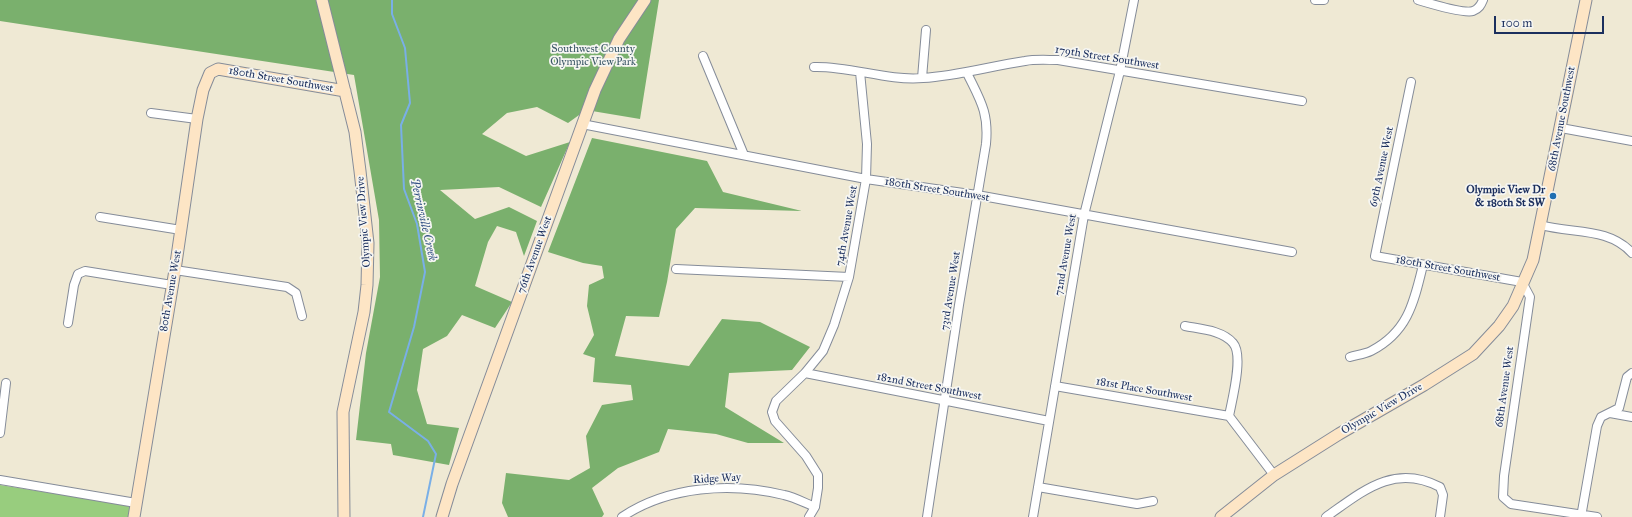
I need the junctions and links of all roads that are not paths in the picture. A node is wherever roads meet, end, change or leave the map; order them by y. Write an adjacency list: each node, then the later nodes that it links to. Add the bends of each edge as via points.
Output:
1 (322, 0): 18 (main road, Olympic View Drive)
2 (645, 0): 22 (main road, 76th Avenue West, via 619,39)
3 (1134, 0): 13 (street, 72nd Avenue West)
4 (1315, 0): 5 (street)
5 (1324, 0)
6 (1418, 0): 7 (street, via 1471,12 1480,8)
7 (1483, 0)
8 (1586, 0): 23 (main road, 68th Avenue Southwest)
9 (926, 30): 16 (street)
10 (703, 56): 25 (street)
11 (814, 67): 14 (street, 179th Street Southwest)
12 (216, 70): 18 (main road, 180th Street Southwest); 21 (main road, 80th Avenue West, via 210,73 203,90)
13 (1120, 71): 15 (street, 179th Street Southwest, via 1050,60 1026,61); 19 (street, 179th Street Southwest); 28 (street, 72nd Avenue West)
14 (860, 72): 16 (street, 179th Street Southwest, via 889,78); 26 (street, 74th Avenue West, via 867,144)
15 (967, 73): 16 (street, 179th Street Southwest); 27 (street, 73rd Avenue West, via 984,108 988,126)
16 (922, 78)
17 (1410, 82): 34 (street, 69th Avenue West)
18 (345, 91): 63 (main road, Olympic View Drive, via 355,132 360,171 368,243 368,272 362,326 343,406)
19 (1302, 101)
20 (151, 113): 21 (street)
21 (197, 119): 31 (main road, 80th Avenue West)
22 (582, 124): 25 (street, 180th Street Southwest); 64 (main road, 76th Avenue West)
23 (1561, 128): 24 (street); 30 (main road, 68th Avenue Southwest)
24 (1632, 141)
25 (744, 155): 26 (street, 180th Street Southwest)
26 (866, 178): 27 (street, 180th Street Southwest); 38 (street, 74th Avenue West)
27 (977, 196): 28 (street, 180th Street Southwest); 49 (street, 73rd Avenue West)
28 (1084, 215): 32 (street, 180th Street Southwest); 48 (street, 72nd Avenue West)
29 (100, 217): 31 (street)
30 (1541, 225): 33 (street, via 1602,235 1616,240); 39 (main road, 68th Avenue Southwest, via 1533,260)
31 (181, 230): 37 (main road, 80th Avenue West)
32 (1292, 252)
33 (1632, 253)
34 (1374, 256): 35 (street, 180th Street Southwest)
35 (1423, 265): 39 (street, 180th Street Southwest); 44 (street, via 1413,305 1405,322 1391,337 1371,351)
36 (676, 269): 38 (street)
37 (175, 270): 40 (main road, 80th Avenue West); 41 (street, via 287,287 296,293)
38 (849, 277): 45 (street, 74th Avenue West, via 823,351)
39 (1522, 282): 55 (main road, Olympic View Drive, via 1513,306 1500,326 1473,354); 61 (street, 68th Avenue West, via 1530,297 1503,498 1511,504)
40 (172, 285): 42 (street, via 85,271 78,274 74,285); 59 (main road, 80th Avenue West)
41 (302, 316)
42 (68, 323)
43 (1185, 326): 51 (street, via 1210,331 1234,343 1237,353 1237,378)
44 (1350, 357)
45 (805, 373): 49 (street, 182nd Street Southwest); 60 (street, 74th Avenue West, via 776,400 772,412 775,421 806,456 818,475)
46 (1632, 373): 50 (street, via 1628,377 1619,408)
47 (6, 383): 54 (street)
48 (1055, 386): 51 (street, 181st Place Southwest); 53 (street, 72nd Avenue West)
49 (944, 401): 53 (street, 182nd Street Southwest); 67 (street, 73rd Avenue West)
50 (1610, 413): 52 (street); 61 (street, via 1601,417 1597,426)
51 (1229, 416): 55 (street)
52 (1632, 417)
53 (1050, 421): 57 (street, 72nd Avenue West)
54 (0, 433)
55 (1274, 475): 69 (main road, Olympic View Drive)
56 (0, 480): 59 (street)
57 (1038, 487): 58 (street, via 1137,504); 68 (street, 72nd Avenue West)
58 (1153, 501)
59 (136, 503): 62 (main road, 80th Avenue West)
60 (815, 507): 65 (street, Ridge Way, via 785,495 749,488 702,490 666,496); 66 (street)
61 (1581, 516): 72 (street)
62 (134, 517)
63 (344, 517)
64 (442, 517)
65 (622, 517)
66 (809, 517)
67 (927, 517)
68 (1033, 517)
69 (1221, 517)
70 (1326, 517): 71 (street, via 1367,489 1385,480 1406,477 1427,480 1440,487 1443,495)
71 (1440, 517)
72 (1597, 517)

